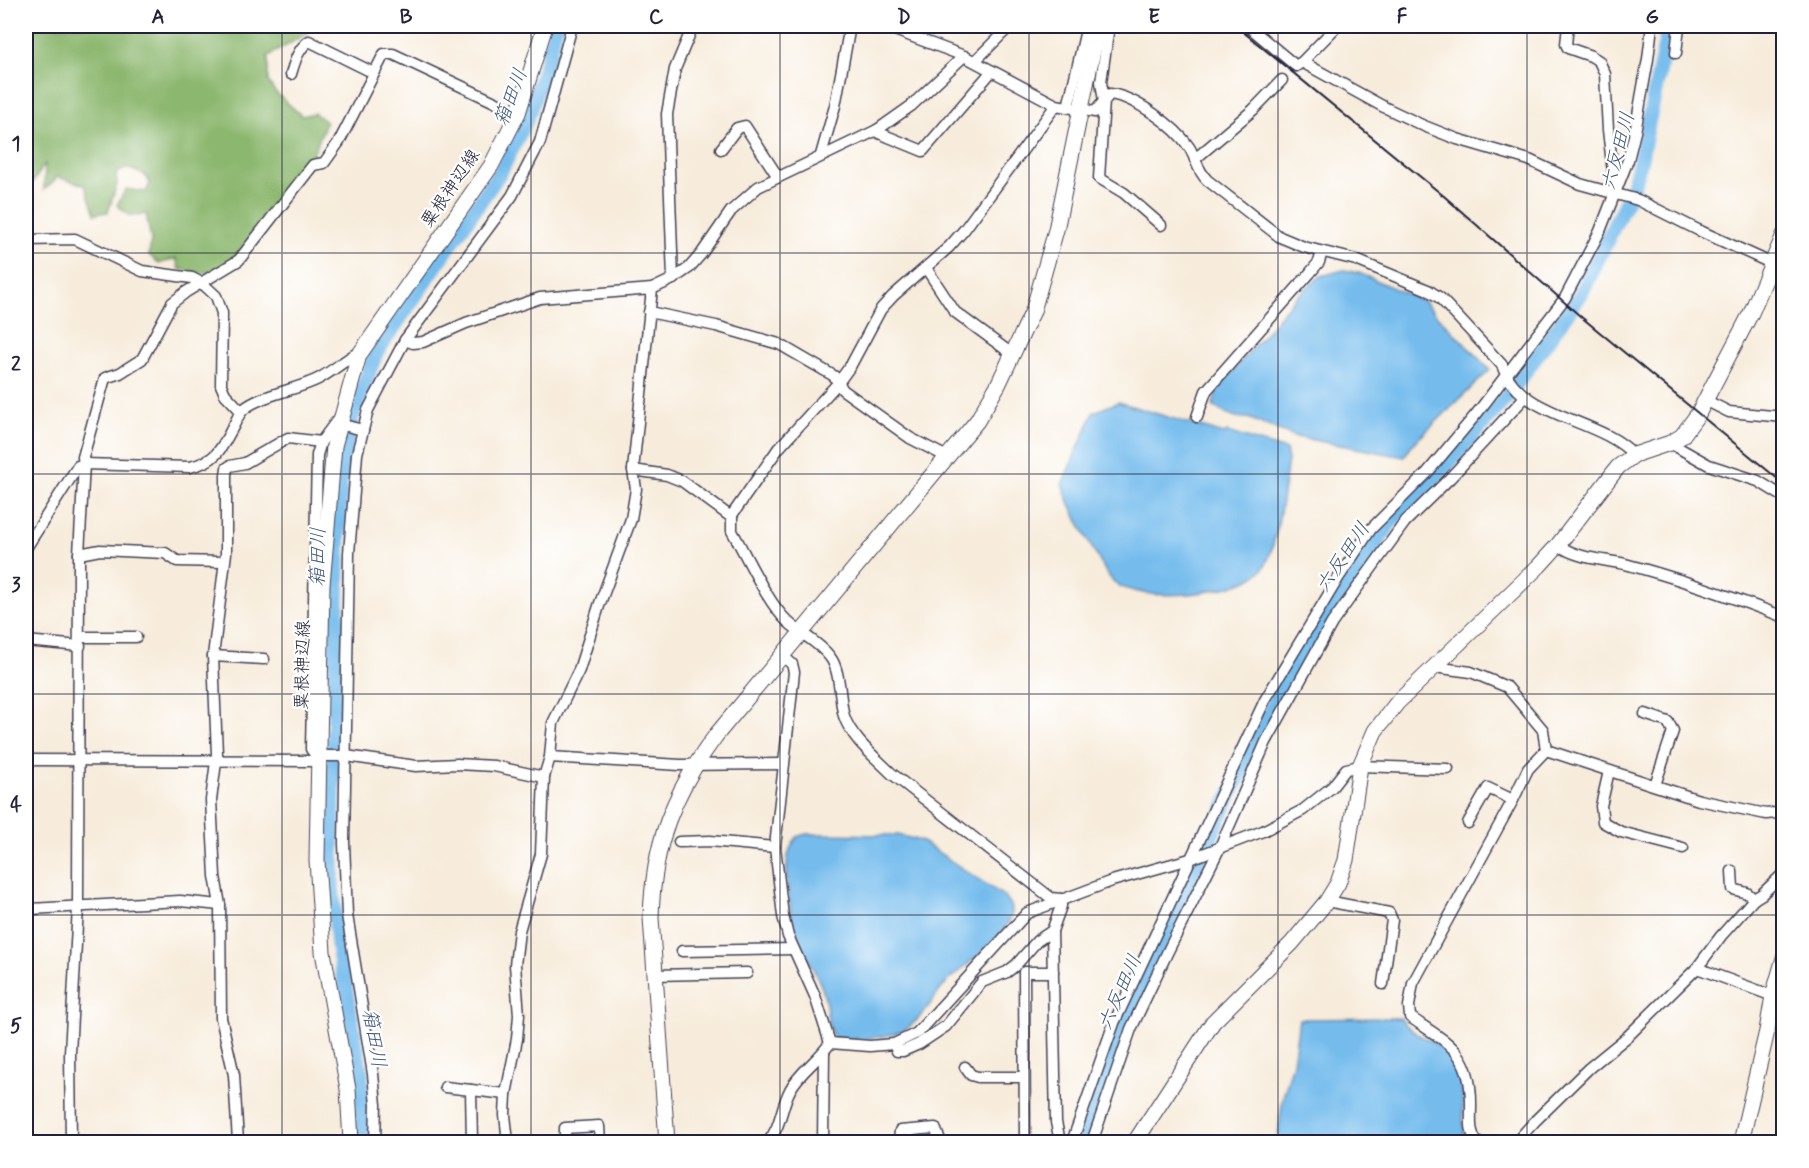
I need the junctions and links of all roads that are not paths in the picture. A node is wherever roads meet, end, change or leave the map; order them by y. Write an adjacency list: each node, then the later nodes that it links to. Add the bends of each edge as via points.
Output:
1 (545, 26): 24 (street, 粟根神辺線)
2 (572, 26): 41 (street, via 536,151 512,196)
3 (693, 26): 37 (street, via 675,69 667,114)
4 (850, 26): 27 (street)
5 (884, 26): 14 (street)
6 (1010, 26): 15 (street)
7 (1248, 26): 16 (street, via 1296,66)
8 (1337, 26): 16 (street)
9 (1568, 26): 30 (street, via 1568,48 1599,61 1605,74)
10 (1652, 26): 30 (street, via 1635,132)
11 (1679, 26): 13 (street)
12 (1097, 28): 21 (street); 23 (street)
13 (1676, 53)
14 (964, 56): 15 (street); 25 (street, via 911,106)
15 (975, 61): 17 (street)
16 (1302, 62): 30 (street, via 1424,126 1529,160 1580,184)
17 (992, 70): 22 (street); 25 (street, via 923,152)
18 (374, 73): 19 (street, via 309,41 296,57); 24 (street, via 384,54 393,54); 38 (street, via 324,163 313,165 239,260)
19 (291, 74)
20 (1282, 80): 28 (street, via 1253,111)
21 (1104, 101): 23 (street, via 1095,112); 28 (street, via 1110,94 1116,95 1143,108 1177,132); 31 (street, via 1099,178 1124,193)
22 (1056, 105): 23 (street); 36 (street, via 974,218)
23 (1074, 108): 42 (street, via 1050,250 1033,311)
24 (518, 113): 43 (street, 粟根神辺線, via 490,166)
25 (877, 130): 27 (street)
26 (721, 149): 29 (street, via 737,128 745,126)
27 (821, 155): 29 (street)
28 (1195, 159): 34 (street, via 1207,180 1263,225 1292,243)
29 (778, 177): 37 (street, via 731,211 702,253)
30 (1615, 192): 35 (street); 44 (street, via 1600,231 1565,298)
31 (1161, 225)
32 (1784, 235): 35 (street)
33 (26, 240): 38 (street, via 75,239 142,271)
34 (1322, 252): 44 (street, via 1356,260 1440,298 1502,365); 49 (street, via 1310,273 1206,391)
35 (1773, 264): 47 (street)
36 (926, 268): 42 (street, via 955,312); 45 (street, via 881,309)
37 (674, 279): 39 (street)
38 (202, 283): 48 (street, via 216,296 222,314 221,385); 57 (street, via 172,303 142,359 105,378)
39 (652, 289): 40 (street); 41 (street, via 540,298 423,342)
40 (649, 312): 45 (street, via 779,344 834,376); 59 (street)
41 (405, 340): 52 (street, via 368,411)
42 (1012, 354): 56 (street, via 977,421)
43 (359, 355): 48 (street, via 320,378); 51 (street, 粟根神辺線)
44 (1507, 377): 46 (street); 97 (street, via 1427,473 1371,529 1339,577 1265,700)
45 (838, 383): 56 (street, via 910,438); 61 (street, via 778,449)
46 (1525, 395): 55 (street, via 1551,412 1623,444); 95 (street, via 1405,522 1332,622 1266,742)
47 (1705, 400): 50 (street, via 1729,412); 54 (street, via 1682,436)
48 (242, 411): 58 (street, via 220,450)
49 (1197, 417)
50 (1784, 417)
51 (339, 424): 52 (street); 53 (street, via 334,423); 79 (street, 粟根神辺線, via 333,446 322,585)
52 (363, 430): 77 (street, via 352,502)
53 (321, 442): 58 (street, via 288,438 245,463); 79 (street, via 317,455 311,749)
54 (1670, 443): 55 (street); 60 (street, via 1710,465 1758,481)
55 (1634, 455): 62 (street, via 1618,467)
56 (947, 457): 67 (street)
57 (84, 464): 58 (street); 63 (street, via 71,475); 64 (street)
58 (220, 464): 65 (street)
59 (633, 470): 61 (street, via 682,481); 78 (street, via 636,489 631,519 579,670 553,723)
60 (1784, 497)
61 (731, 516): 67 (street, via 732,531 777,609)
62 (1558, 545): 66 (street, via 1581,556 1624,564); 74 (street)
63 (26, 548)
64 (80, 554): 65 (street, via 100,550 165,553 177,561); 70 (street)
65 (224, 562): 71 (street)
66 (1783, 614)
67 (802, 633): 72 (street); 100 (street, via 830,657 845,717 870,752 891,773 1051,898)
68 (136, 637): 70 (street)
69 (26, 641): 70 (street)
70 (80, 641): 81 (street)
71 (213, 656): 73 (street); 82 (street)
72 (782, 656): 83 (street, via 792,664 794,672); 84 (street)
73 (264, 659)
74 (1434, 667): 76 (street, via 1471,672 1508,687 1543,730); 85 (street, via 1375,731)
75 (1645, 714): 89 (street, via 1668,722 1673,731)
76 (1546, 750): 87 (street); 90 (street, via 1528,769)
77 (346, 756): 79 (street); 88 (street, via 416,766 494,766); 127 (street, via 347,915 373,1074)
78 (550, 757): 84 (street); 88 (street)
79 (321, 759): 82 (street); 126 (street, 粟根神辺線, via 317,860 321,933 348,1089)
80 (26, 760): 81 (street)
81 (78, 760): 82 (street); 104 (street)
82 (215, 761): 103 (street, via 212,843)
83 (783, 764): 84 (street); 94 (street)
84 (694, 766): 113 (street, via 663,829 656,860 651,918)
85 (1360, 766): 86 (street); 95 (street, via 1346,769 1332,787 1303,810); 102 (street, via 1346,860)
86 (1448, 769)
87 (1609, 771): 89 (street); 96 (street, via 1601,806 1604,822 1621,832)
88 (544, 777): 123 (street, via 541,854 519,931 515,964 519,1015)
89 (1656, 785): 91 (street, via 1742,810 1766,814)
90 (1513, 800): 92 (street, via 1488,788); 142 (street, via 1429,950 1413,982 1409,1005 1410,1017 1463,1060 1471,1083 1470,1123)
91 (1784, 808)
92 (1468, 823)
93 (679, 842): 94 (street)
94 (775, 847): 107 (street, via 783,916)
95 (1218, 848): 97 (street); 140 (street, via 1131,1029)
96 (1683, 848)
97 (1192, 858): 100 (street); 139 (street, via 1114,1023)
98 (1732, 871): 101 (street, via 1733,889)
99 (1784, 873): 101 (street)
100 (1061, 899): 106 (street); 117 (street, via 1027,913 927,1024)
101 (1754, 899): 110 (street)
102 (1328, 901): 114 (street, via 1389,913 1392,920); 141 (street, via 1213,1022)
103 (220, 905): 104 (street, via 180,901); 125 (street, via 221,1018 234,1075)
104 (78, 907): 105 (street); 124 (street, via 70,1053)
105 (30, 909)
106 (1052, 931): 111 (street); 117 (street, via 1007,972 982,982 946,1026 903,1051 897,1051)
107 (793, 949): 108 (street); 118 (street, via 815,996)
108 (682, 951)
109 (1784, 958): 115 (street)
110 (1697, 968): 115 (street); 143 (street)
111 (1053, 972): 120 (street, via 1024,972); 138 (street, via 1056,1122)
112 (747, 974): 113 (street)
113 (654, 975): 132 (street)
114 (1383, 984)
115 (1773, 996): 116 (street)
116 (1776, 1014): 144 (street, via 1767,1031)
117 (894, 1044): 118 (street)
118 (827, 1047): 133 (street, via 790,1089); 134 (street)
119 (965, 1067): 120 (street, via 978,1077)
120 (1024, 1077): 137 (street)
121 (445, 1087): 122 (street)
122 (471, 1090): 123 (street); 128 (street)
123 (506, 1094): 129 (street)
124 (71, 1143)
125 (238, 1143)
126 (351, 1143)
127 (375, 1143)
128 (472, 1143)
129 (508, 1143)
130 (565, 1143): 131 (street, via 565,1128 599,1126)
131 (600, 1143)
132 (667, 1143)
133 (768, 1143)
134 (823, 1143)
135 (899, 1143): 136 (street, via 900,1131 935,1128)
136 (941, 1143)
137 (1025, 1143)
138 (1060, 1143)
139 (1072, 1143)
140 (1092, 1143)
141 (1135, 1143)
142 (1477, 1143)
143 (1516, 1143)
144 (1741, 1143)

